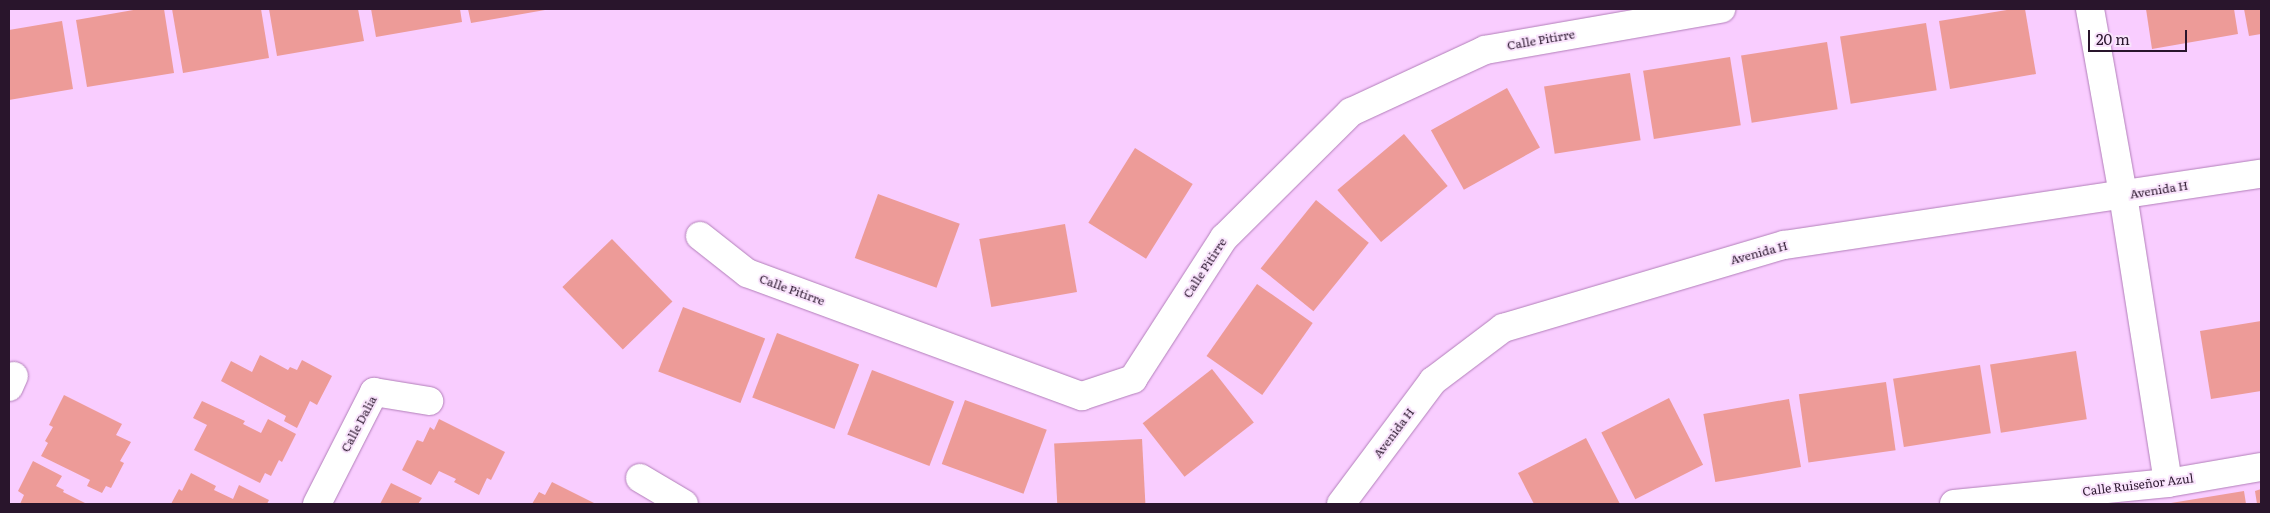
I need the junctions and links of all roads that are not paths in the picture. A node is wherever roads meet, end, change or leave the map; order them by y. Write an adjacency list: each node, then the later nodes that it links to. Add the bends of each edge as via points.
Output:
1 (1721, 9): 5 (street, Calle Pitirre, via 1485,50 1351,112 1224,238 1133,379 1082,396 747,273)
2 (2090, 9): 4 (street)
3 (2261, 174): 4 (street, Avenida H)
4 (2123, 195): 9 (street); 12 (street, Avenida H, via 1784,245 1503,328 1433,381)
5 (700, 236)
6 (429, 401): 10 (street, Calle Dalia, via 374,392)
7 (2261, 467): 9 (street, Calle Ruiseñor Azul)
8 (640, 478): 11 (street)
9 (2168, 483): 13 (street, Calle Ruiseñor Azul)
10 (317, 504)
11 (684, 504)
12 (1341, 504)
13 (1954, 504)

